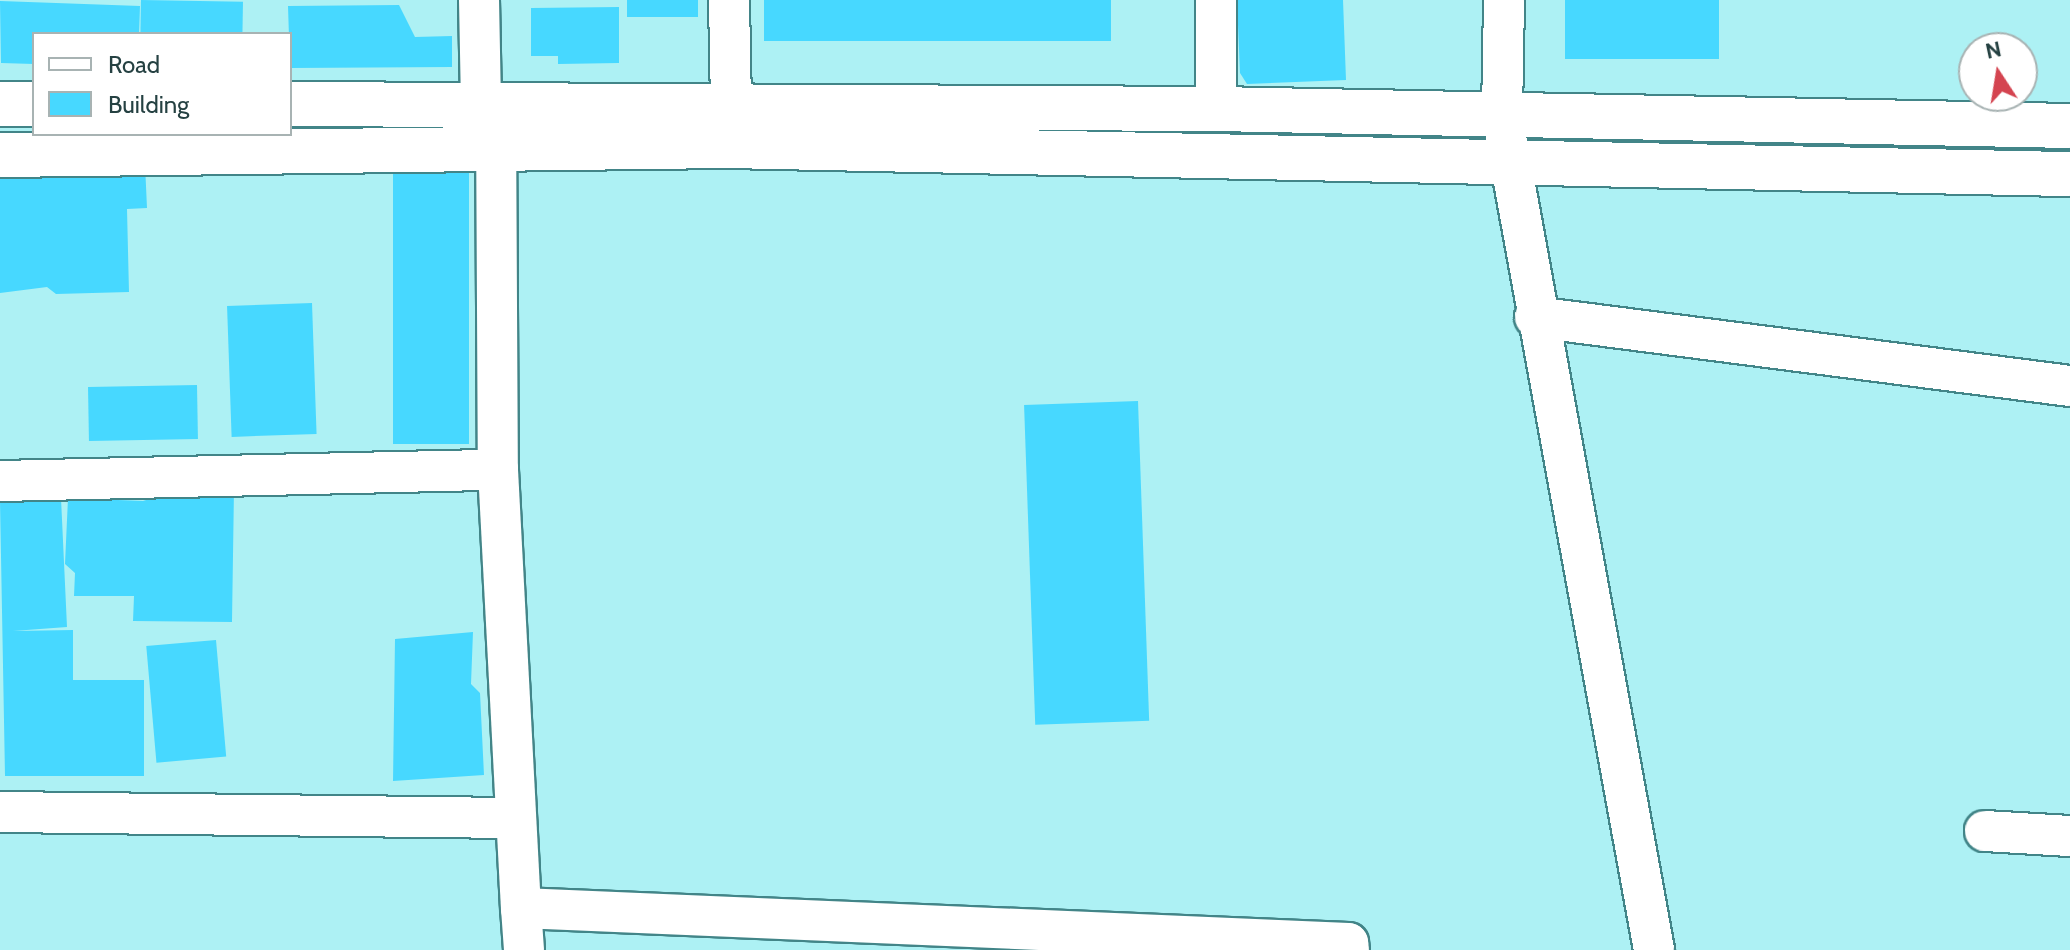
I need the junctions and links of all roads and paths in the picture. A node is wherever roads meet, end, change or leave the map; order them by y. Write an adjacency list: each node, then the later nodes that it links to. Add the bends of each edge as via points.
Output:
1 (479, 0): 9 (street)
2 (729, 0): 8 (street)
3 (1216, 0): 10 (street)
4 (1504, 0): 11 (street)
5 (0, 104): 6 (street)
6 (32, 104)
7 (292, 104): 9 (street)
8 (731, 104): 9 (street); 10 (street)
9 (489, 105): 13 (street)
10 (1216, 109): 11 (street)
11 (1502, 115): 12 (street); 15 (street)
12 (2070, 126)
13 (493, 150): 14 (street); 15 (street, via 728,146); 19 (street)
14 (0, 155)
15 (1511, 161): 16 (street); 17 (street)
16 (2070, 174)
17 (1535, 317): 18 (street); 30 (street)
18 (2070, 386)
19 (498, 470): 20 (street); 22 (street)
20 (0, 481)
21 (0, 812): 22 (street)
22 (516, 818): 25 (street)
23 (1985, 831): 24 (street)
24 (2070, 836)
25 (521, 908): 26 (street); 28 (street)
26 (1068, 940): 27 (street)
27 (1208, 944): 29 (street, via 1348,943)
28 (524, 950)
29 (1349, 950)
30 (1654, 950)

